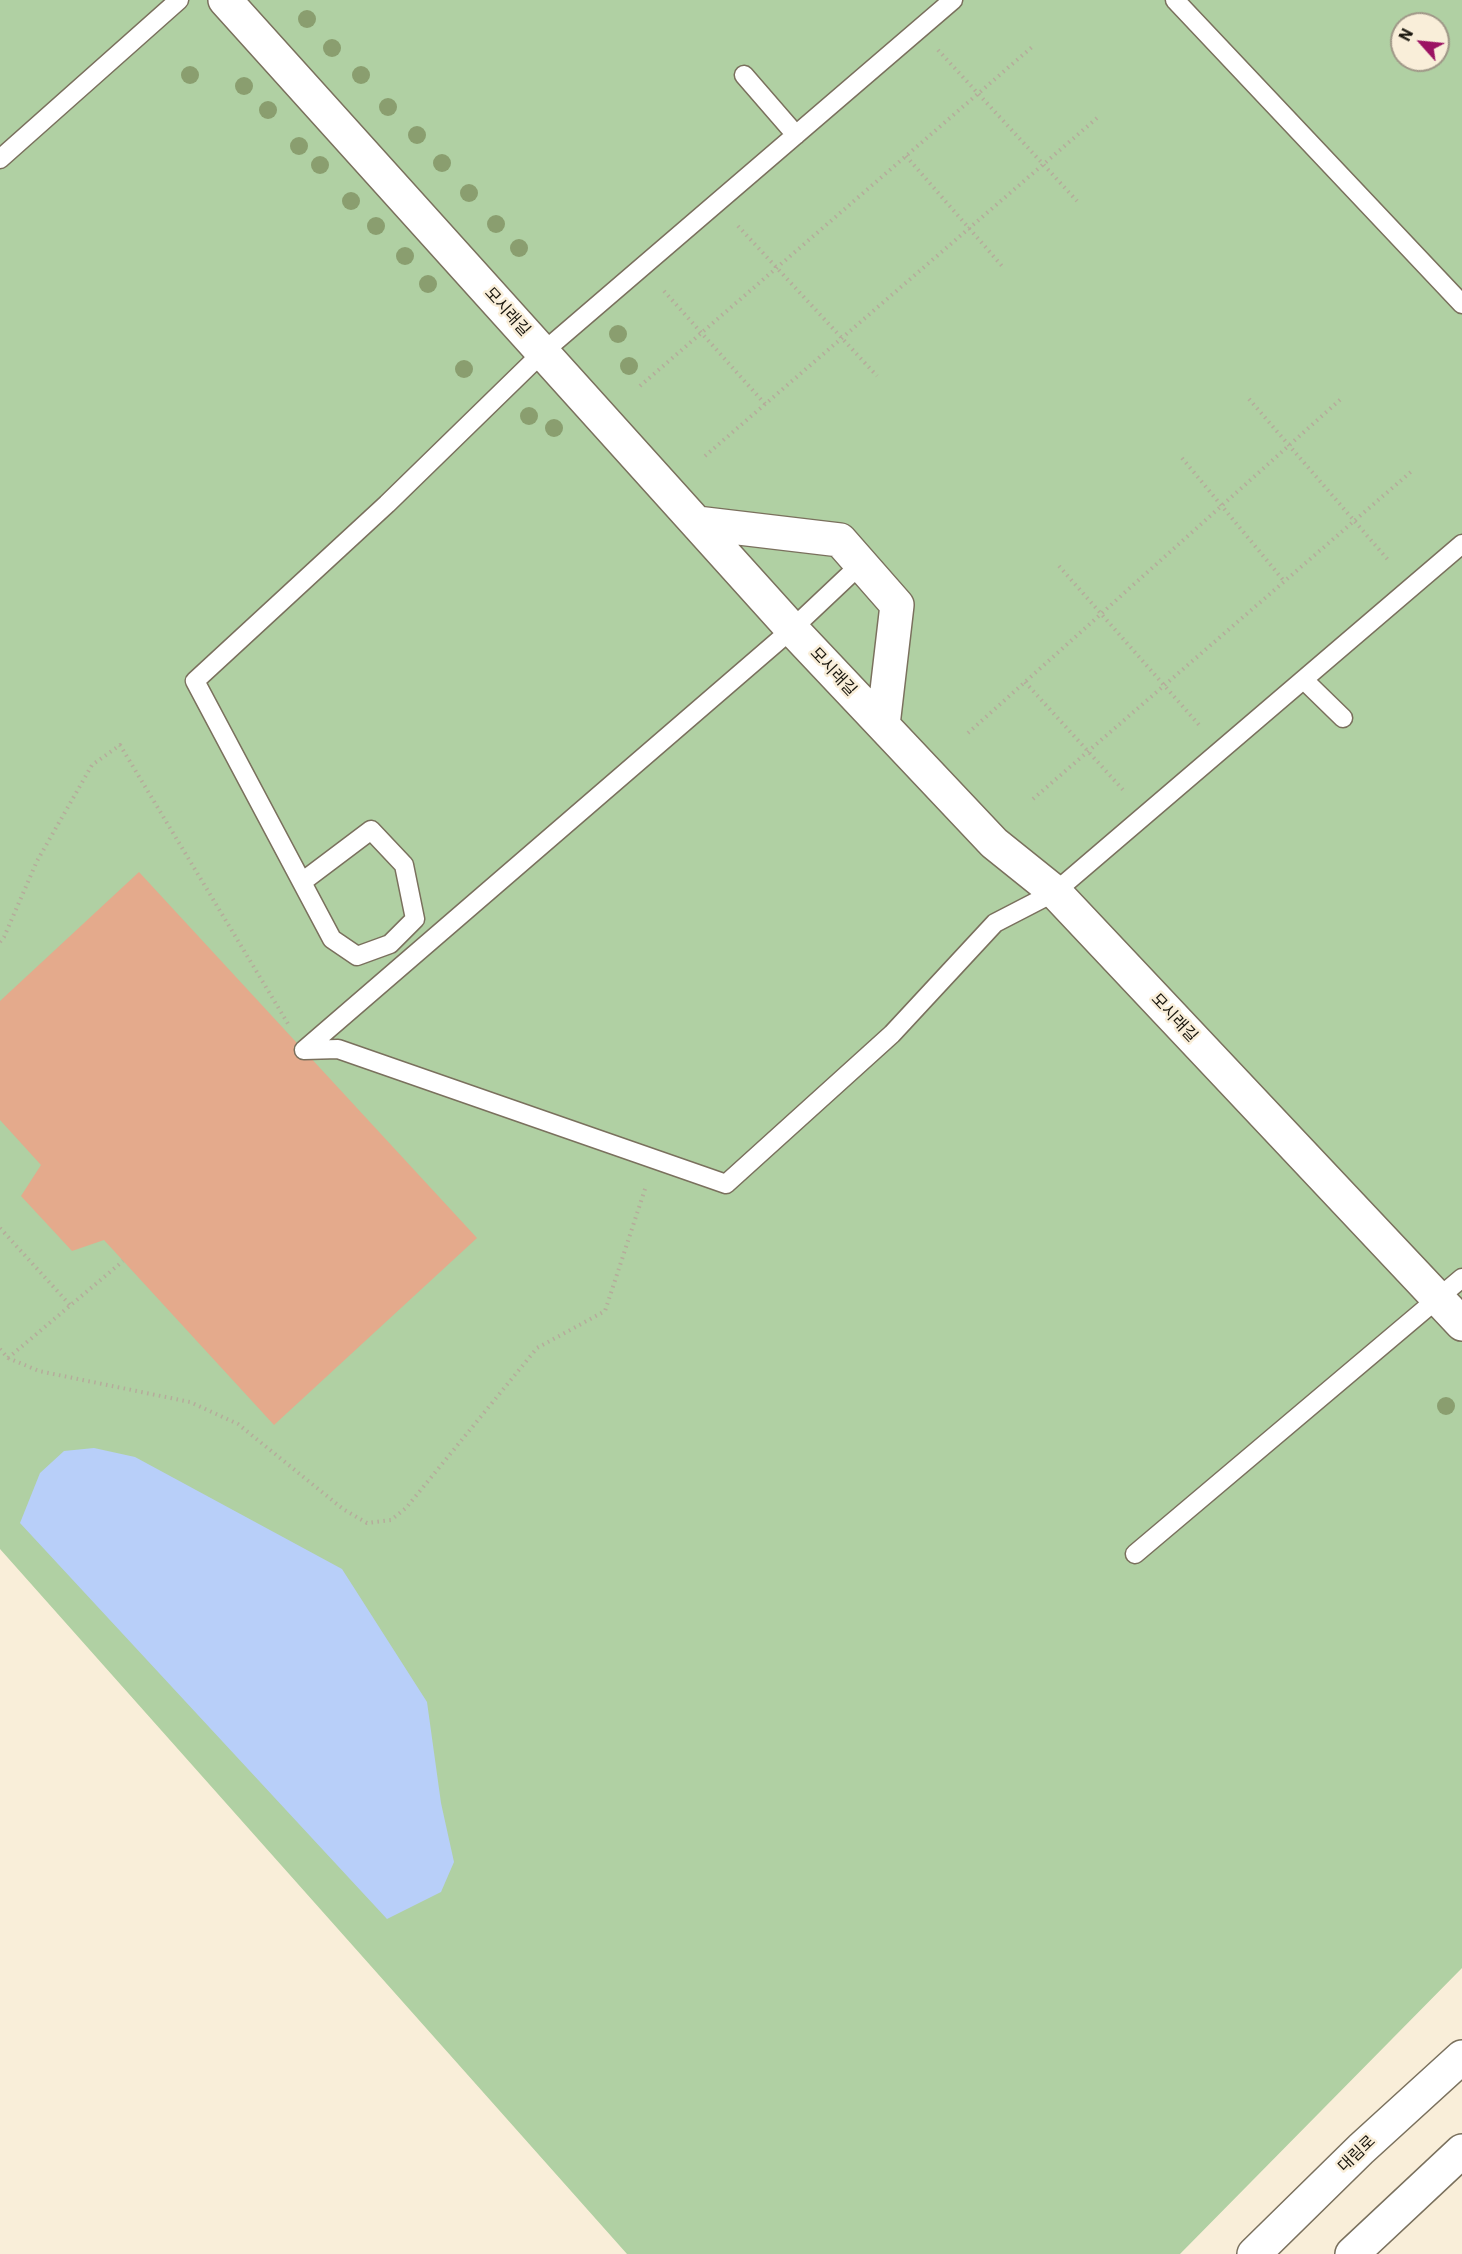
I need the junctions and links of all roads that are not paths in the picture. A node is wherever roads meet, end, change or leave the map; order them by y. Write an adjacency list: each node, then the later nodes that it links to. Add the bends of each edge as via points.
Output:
1 (179, 0): 7 (lane)
2 (225, 0): 9 (street, 모시래길)
3 (953, 0): 6 (lane)
4 (1175, 0): 8 (lane)
5 (744, 75): 6 (lane)
6 (796, 135): 9 (lane)
7 (0, 159)
8 (1462, 304)
9 (543, 352): 10 (street, 모시래길); 17 (lane, via 387,504 195,681)
10 (697, 523): 12 (street, via 840,540); 13 (street, 모시래길)
11 (1462, 544): 14 (lane)
12 (862, 563): 13 (lane); 16 (street, via 897,605)
13 (792, 629): 16 (street, 모시래길); 18 (lane, via 304,1050 338,1049 726,1184 892,1034 995,923)
14 (1304, 680): 15 (lane); 18 (lane)
15 (1343, 718)
16 (883, 725): 18 (street, 모시래길, via 994,843)
17 (302, 882): 17 (lane, via 332,939 357,956 390,944 415,919 404,865 371,830)
18 (1055, 892): 19 (street, 모시래길)
19 (1450, 1288): 20 (street, 모시래길); 21 (lane)
20 (1462, 1324)
21 (1135, 1554)
22 (1462, 2057): 24 (street, 대림로)
23 (1462, 2151): 25 (street)
24 (1254, 2254)
25 (1352, 2254)

